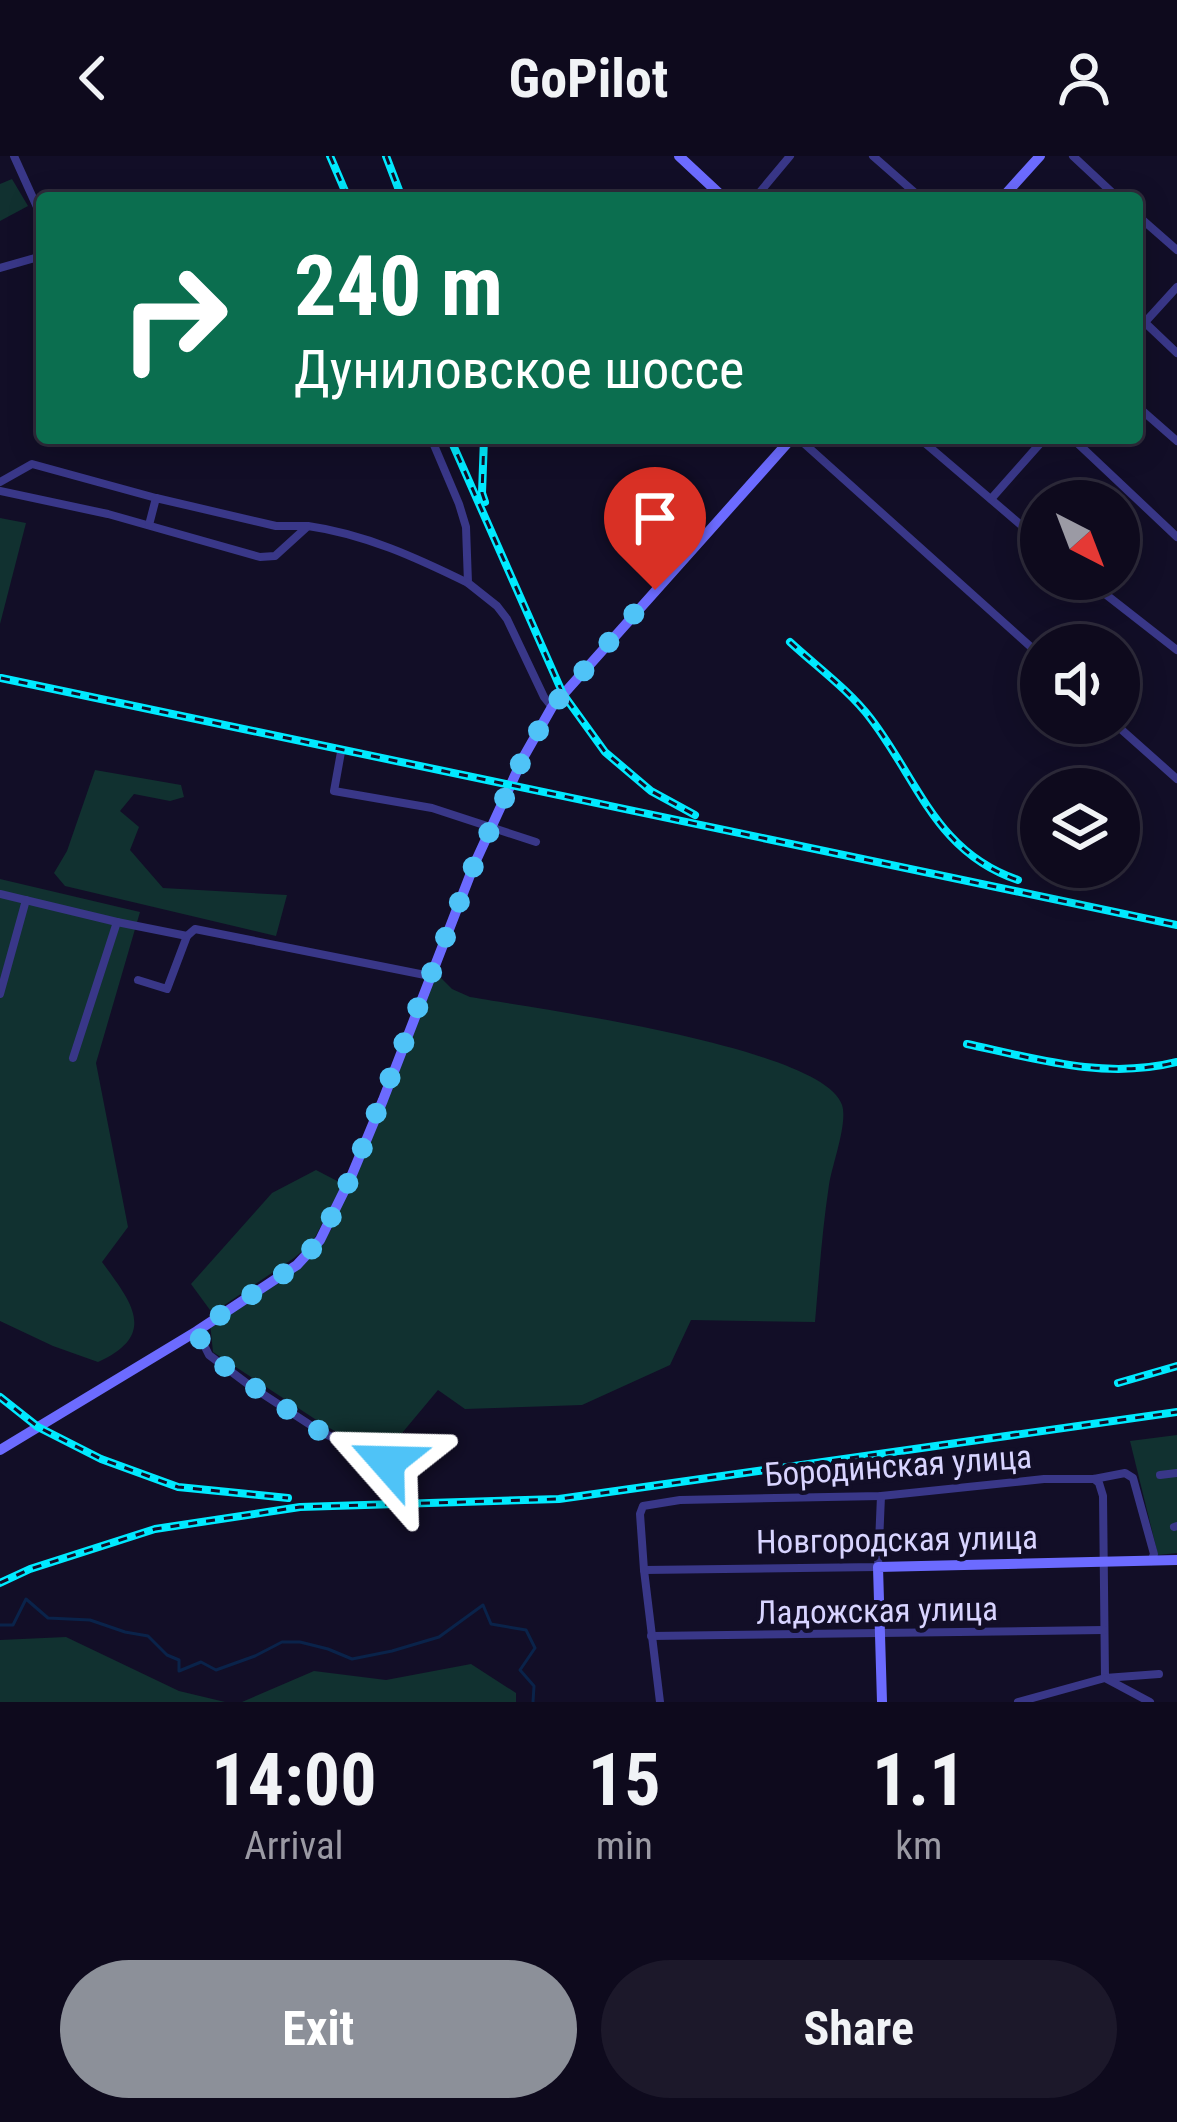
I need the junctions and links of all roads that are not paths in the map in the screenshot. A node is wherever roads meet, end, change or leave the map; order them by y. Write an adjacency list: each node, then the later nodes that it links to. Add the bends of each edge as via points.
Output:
1 (14, 156): 12 (street)
2 (679, 156): 7 (street)
3 (790, 156): 8 (street)
4 (873, 156): 9 (street)
5 (1040, 156): 10 (street)
6 (1073, 156): 11 (street)
7 (718, 192)
8 (760, 192)
9 (914, 192)
10 (1007, 192)
11 (1112, 192)
12 (36, 205)
13 (1143, 220): 14 (street)
14 (1177, 250)
15 (36, 258): 16 (street)
16 (0, 268)
17 (1177, 287): 18 (street)
18 (1143, 317)
19 (1143, 321): 20 (street)
20 (1177, 353)
21 (1143, 411): 22 (street)
22 (1177, 442)
23 (434, 444): 36 (street, via 466,527)
24 (790, 444): 40 (street)
25 (802, 444): 38 (street)
26 (927, 444): 31 (street)
27 (1040, 444): 31 (street)
28 (1078, 444): 35 (street)
29 (0, 486): 30 (street, via 32,464); 33 (street)
30 (156, 498): 33 (street); 34 (street)
31 (991, 499): 32 (street)
32 (1020, 524)
33 (149, 525): 34 (street, via 260,556 275,556)
34 (308, 526): 36 (street, via 370,541)
35 (1177, 537)
36 (468, 583): 40 (street, via 507,619)
37 (1113, 600): 39 (street)
38 (1020, 637)
39 (1177, 650)
40 (552, 707): 44 (street)
41 (1138, 744): 43 (street)
42 (341, 752): 44 (street, via 334,791 432,808)
43 (1177, 779)
44 (490, 828): 45 (street); 50 (street)
45 (536, 842)
46 (0, 894): 47 (street)
47 (26, 900): 48 (street); 52 (street)
48 (117, 922): 49 (street); 53 (street)
49 (187, 936): 50 (street, via 195,928); 51 (street, via 167,989)
50 (430, 976): 54 (street, via 320,1240 297,1265)
51 (137, 980)
52 (0, 994)
53 (73, 1058)
54 (196, 1331): 55 (street); 56 (street, via 209,1355 249,1384 321,1432)
55 (0, 1450)
56 (387, 1462)
57 (1177, 1473): 58 (street)
58 (1160, 1475)
59 (1094, 1479): 60 (street, Бородинская улица); 62 (street, Бородинская улица, via 1119,1472 1133,1478); 63 (street, via 1102,1489)
60 (881, 1496): 64 (street); 65 (street, Бородинская улица, via 644,1506)
61 (1177, 1560): 62 (street, Новгородская улица)
62 (1151, 1561): 63 (street, Новгородская улица)
63 (1102, 1563): 64 (street, Новгородская улица); 66 (street)
64 (878, 1567): 65 (street, Новгородская улица); 67 (street)
65 (644, 1570): 68 (street)
66 (1104, 1630): 67 (street, Ладожская улица); 70 (street)
67 (882, 1635): 68 (street, Ладожская улица); 72 (street)
68 (651, 1636): 71 (street)
69 (1159, 1674): 70 (street)
70 (1105, 1678): 73 (street); 74 (street)
71 (660, 1702)
72 (882, 1702)
73 (1018, 1702)
74 (1150, 1702)

